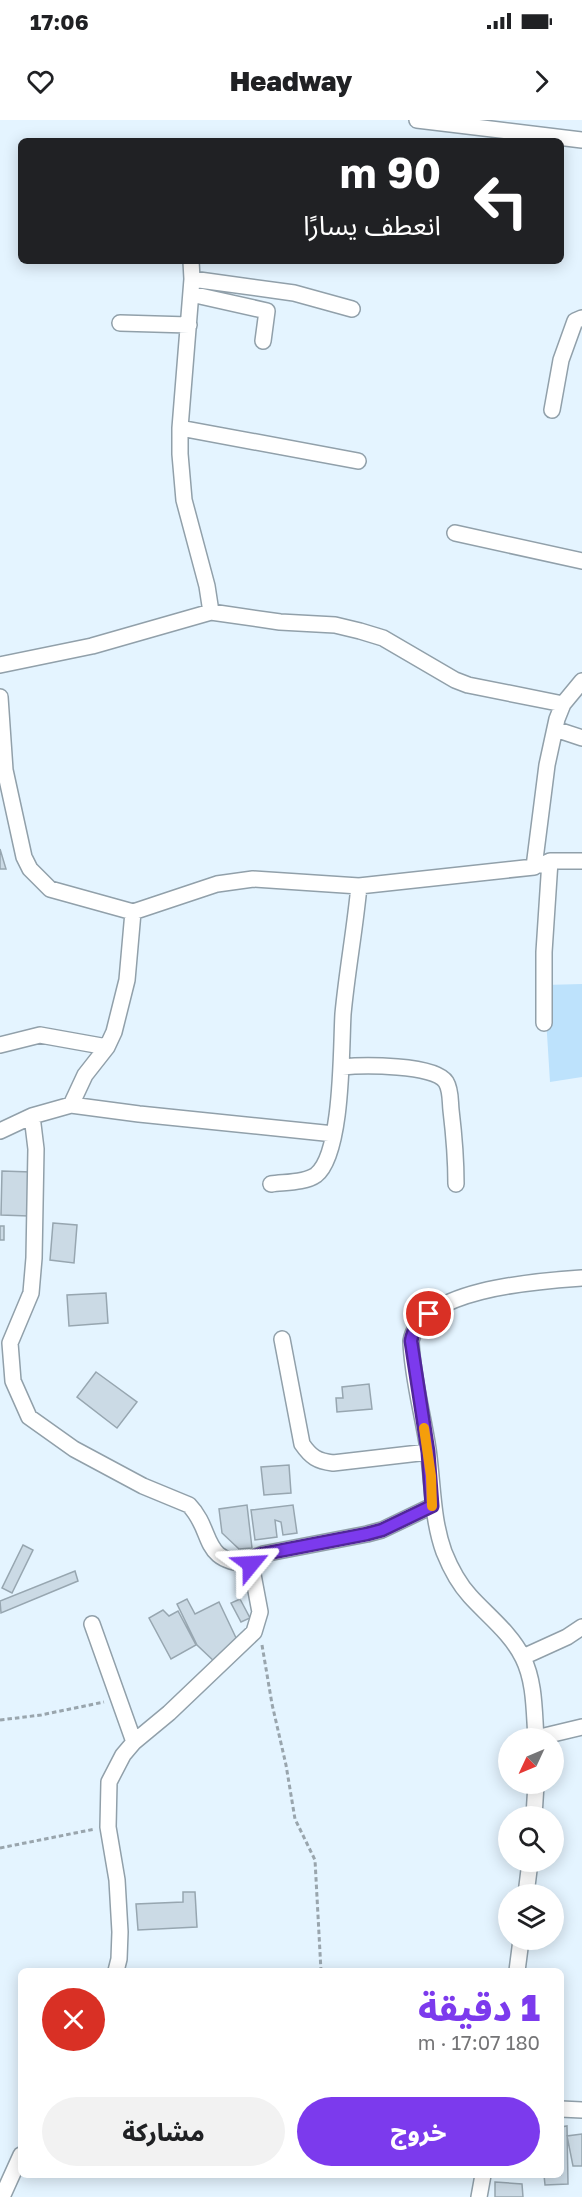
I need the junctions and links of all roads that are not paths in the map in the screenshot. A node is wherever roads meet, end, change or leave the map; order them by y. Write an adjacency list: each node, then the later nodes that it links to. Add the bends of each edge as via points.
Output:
1 (417, 120): 2 (street)
2 (504, 125): 3 (street)
3 (582, 141)
4 (191, 264): 5 (street)
5 (192, 287): 6 (street, via 294,293); 9 (street); 10 (street, via 267,311)
6 (352, 309)
7 (582, 318): 11 (street, via 576,321 561,360)
8 (120, 323): 9 (street)
9 (189, 325): 12 (street)
10 (263, 341)
11 (552, 410)
12 (180, 428): 13 (street); 16 (street, via 184,500)
13 (358, 461)
14 (455, 533): 15 (street)
15 (582, 561)
16 (211, 612): 17 (street, via 92,646); 20 (street, via 360,631 383,638 468,685)
17 (0, 666)
18 (582, 681): 20 (street)
19 (0, 697): 27 (street, via 5,770 30,869 50,889)
20 (563, 704): 21 (street)
21 (555, 729): 22 (street); 25 (street)
22 (582, 738)
23 (550, 861): 24 (street); 25 (street); 28 (street)
24 (582, 861)
25 (534, 867): 26 (street)
26 (359, 886): 27 (street, via 253,879 217,884); 31 (street, via 343,1016)
27 (133, 912): 30 (street, via 127,980)
28 (544, 1023)
29 (0, 1045): 30 (street, via 40,1035)
30 (107, 1047): 32 (street, via 84,1074)
31 (342, 1067): 35 (street); 37 (street, via 391,1066 445,1080 454,1133)
32 (70, 1105): 33 (street); 35 (street)
33 (32, 1116): 34 (street); 42 (street, via 36,1149 34,1258 30,1293 10,1343 13,1381 29,1417 74,1449 143,1486 189,1505 215,1553 234,1563)
34 (0, 1131)
35 (334, 1134): 36 (street, via 316,1175)
36 (271, 1184)
37 (456, 1184)
38 (582, 1278): 40 (street, via 475,1293 439,1306 417,1326 412,1333 412,1351)
39 (282, 1339): 40 (street, via 302,1444 310,1456 333,1463)
40 (428, 1452): 41 (street)
41 (432, 1506): 42 (street, via 382,1530 263,1554); 45 (street, via 456,1577)
42 (251, 1564): 49 (street, via 260,1612 254,1632)
43 (92, 1624): 49 (street)
44 (582, 1627): 45 (street)
45 (523, 1657): 47 (street)
46 (582, 1727): 48 (street)
47 (535, 1728)
48 (564, 1732)
49 (134, 1742): 51 (street, via 109,1782 108,1827 120,1932)
50 (520, 1950): 52 (street)
51 (117, 1968)
52 (517, 1968)
53 (564, 2109): 54 (street)
54 (582, 2110)
55 (18, 2162): 57 (street)
56 (482, 2178): 58 (street)
57 (2, 2197)
58 (479, 2197)

